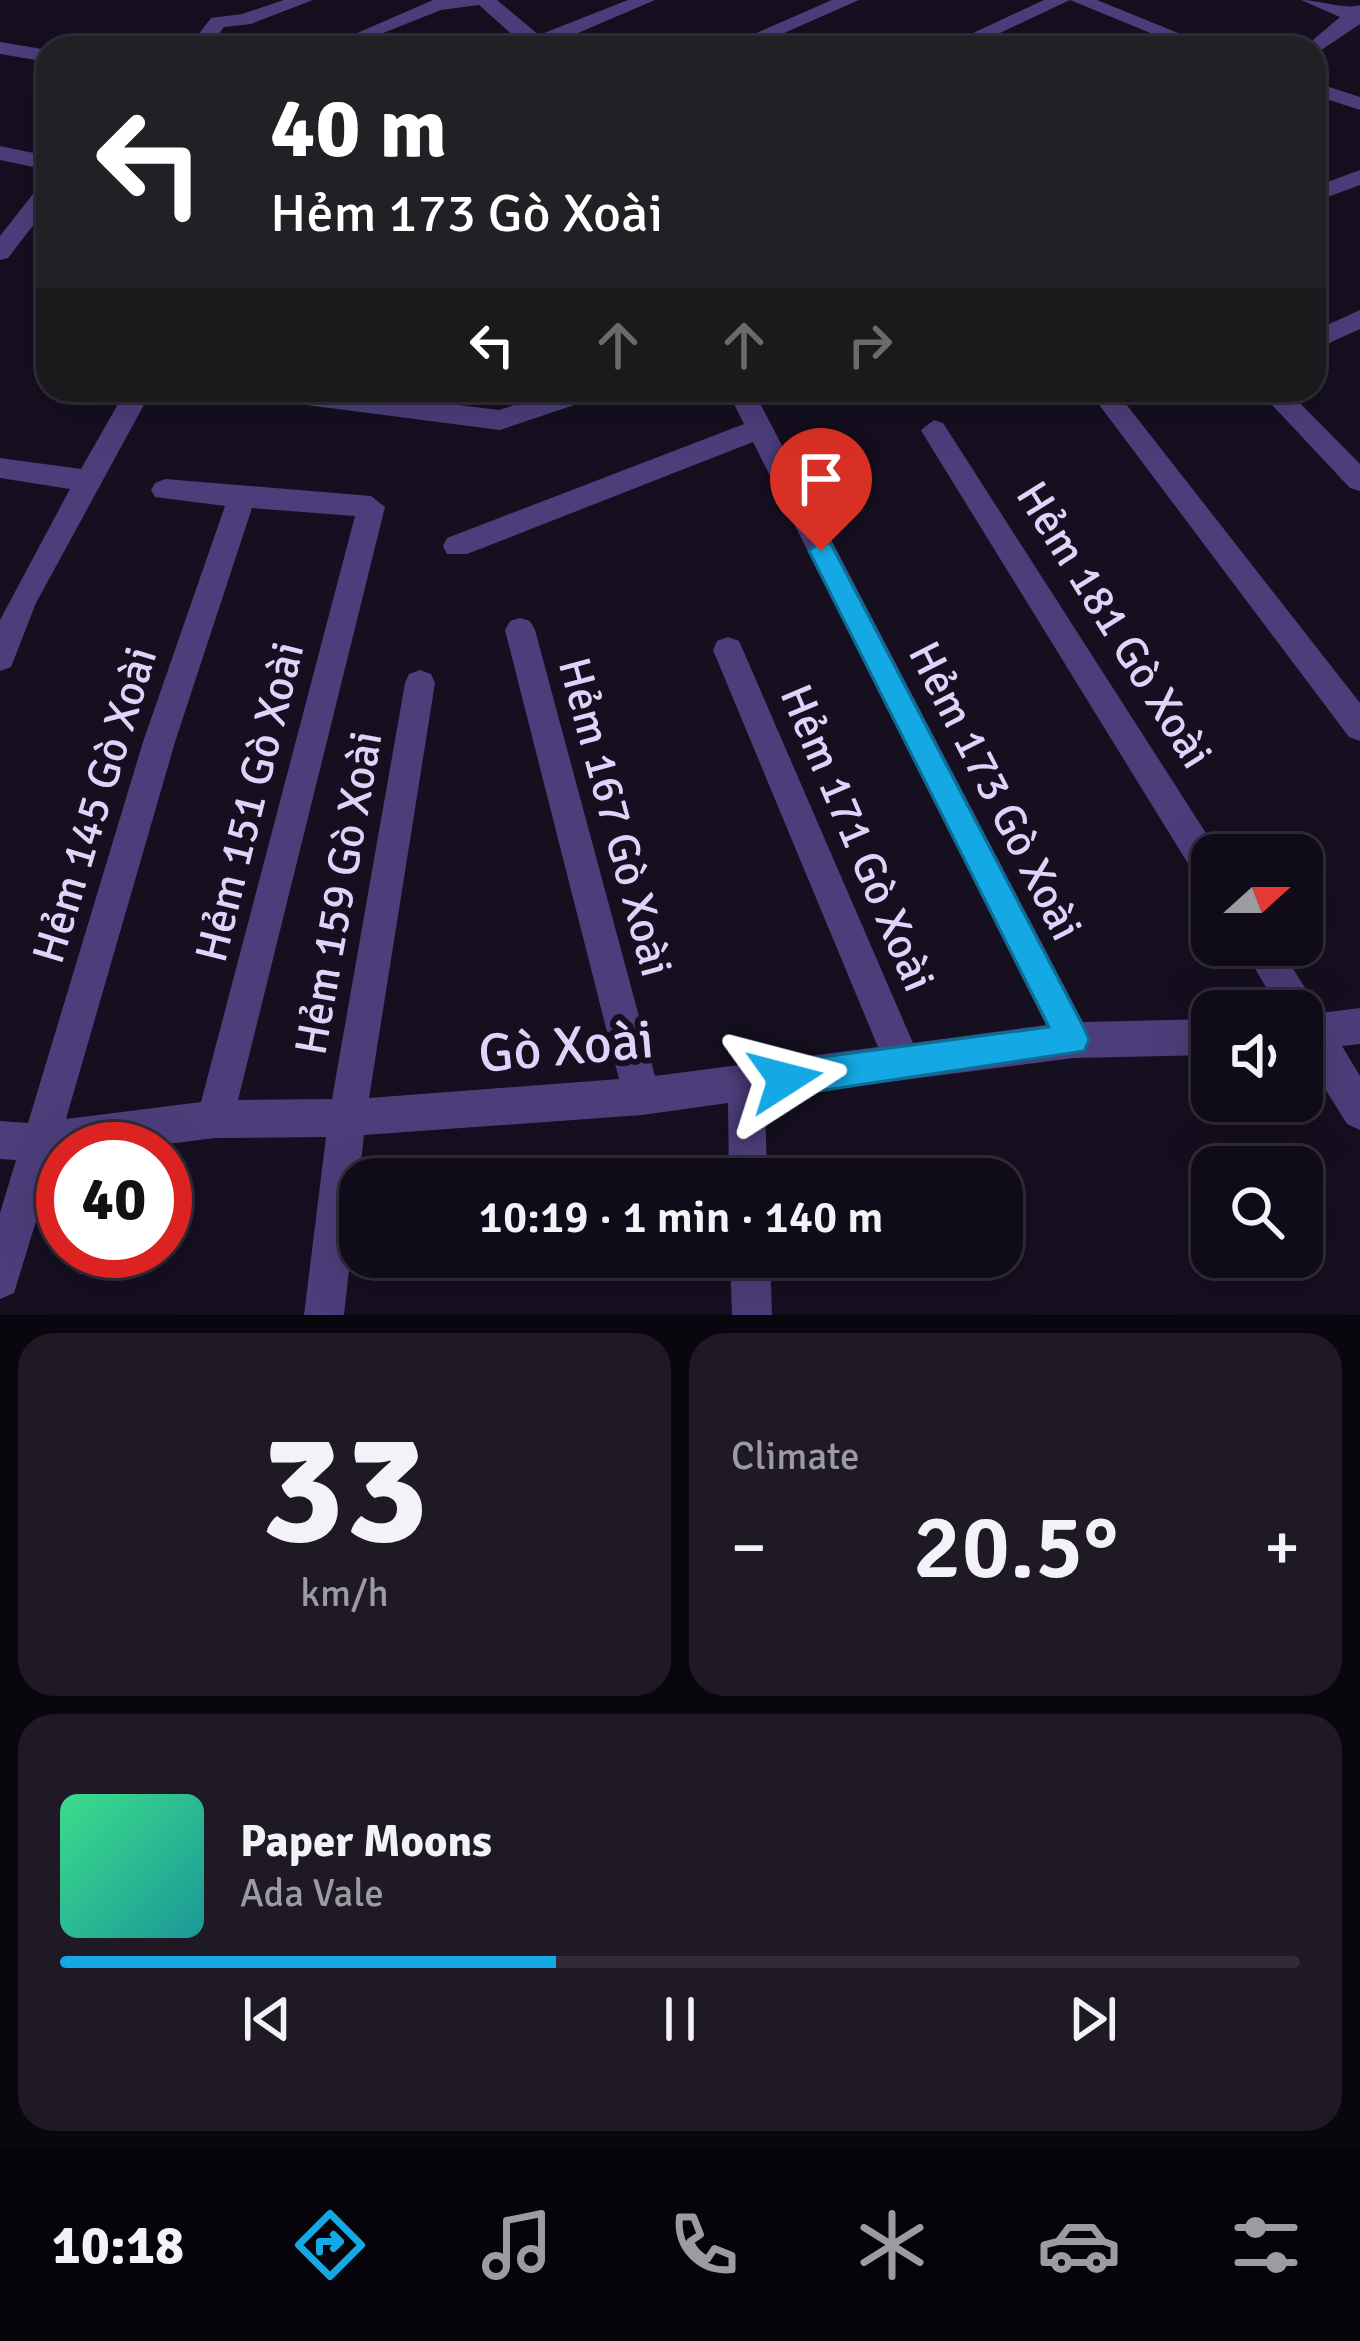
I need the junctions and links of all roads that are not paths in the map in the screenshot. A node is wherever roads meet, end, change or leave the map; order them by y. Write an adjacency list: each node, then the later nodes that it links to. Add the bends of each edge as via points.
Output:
1 (303, 0): 9 (street, via 218,22)
2 (481, 0): 10 (street, via 437,5); 11 (street)
3 (645, 0): 12 (street)
4 (849, 0): 13 (street)
5 (1060, 0): 14 (street)
6 (1078, 0): 15 (street)
7 (1311, 0): 8 (street)
8 (1357, 14): 16 (street)
9 (207, 36)
10 (360, 36)
11 (526, 36)
12 (561, 36)
13 (761, 36)
14 (978, 36)
15 (1154, 36)
16 (1326, 39)
17 (0, 48): 18 (street)
18 (36, 54)
19 (1326, 92): 20 (street)
20 (1360, 104)
21 (0, 153): 22 (street)
22 (36, 160)
23 (1360, 177): 24 (street)
24 (1326, 190)
25 (36, 206): 26 (street)
26 (0, 252)
27 (1360, 320): 28 (street)
28 (1326, 336)
29 (133, 402): 39 (street)
30 (419, 402): 31 (street, via 500,420)
31 (553, 402)
32 (746, 402): 35 (street, Hẻm 173 Gò Xoài)
33 (1110, 402): 47 (street)
34 (1283, 402): 38 (street)
35 (759, 429): 42 (street); 52 (street, Hẻm 173 Gò Xoài)
36 (934, 430): 48 (street, Hẻm 181 Gò Xoài)
37 (0, 469): 39 (street)
38 (1360, 481)
39 (89, 482): 45 (street, via 22,601)
40 (165, 490): 41 (street)
41 (242, 497): 58 (street, Hẻm 151 Gò Xoài, via 371,507); 60 (street, Hẻm 145 Gò Xoài)
42 (458, 546)
43 (520, 630): 56 (street, Hẻm 167 Gò Xoài)
44 (728, 650): 54 (street, Hẻm 171 Gò Xoài)
45 (0, 658)
46 (420, 683): 59 (street, Hẻm 159 Gò Xoài)
47 (1360, 727)
48 (1191, 839)
49 (1323, 1025): 50 (street)
50 (1360, 1026)
51 (1191, 1037): 52 (street, Gò Xoài)
52 (1073, 1040): 54 (street, Gò Xoài)
53 (1323, 1054): 57 (street)
54 (902, 1060): 55 (street, Gò Xoài)
55 (746, 1085): 56 (street, Gò Xoài); 61 (street)
56 (641, 1096): 59 (street, Gò Xoài)
57 (1360, 1111)
58 (215, 1118): 59 (street, Gò Xoài); 60 (street, Gò Xoài)
59 (346, 1118): 64 (street, Hẻm 159 Gò Xoài)
60 (18, 1141): 63 (street, Hẻm 145 Gò Xoài)
61 (748, 1158)
62 (751, 1278): 65 (street)
63 (0, 1279)
64 (324, 1315)
65 (752, 1315)

